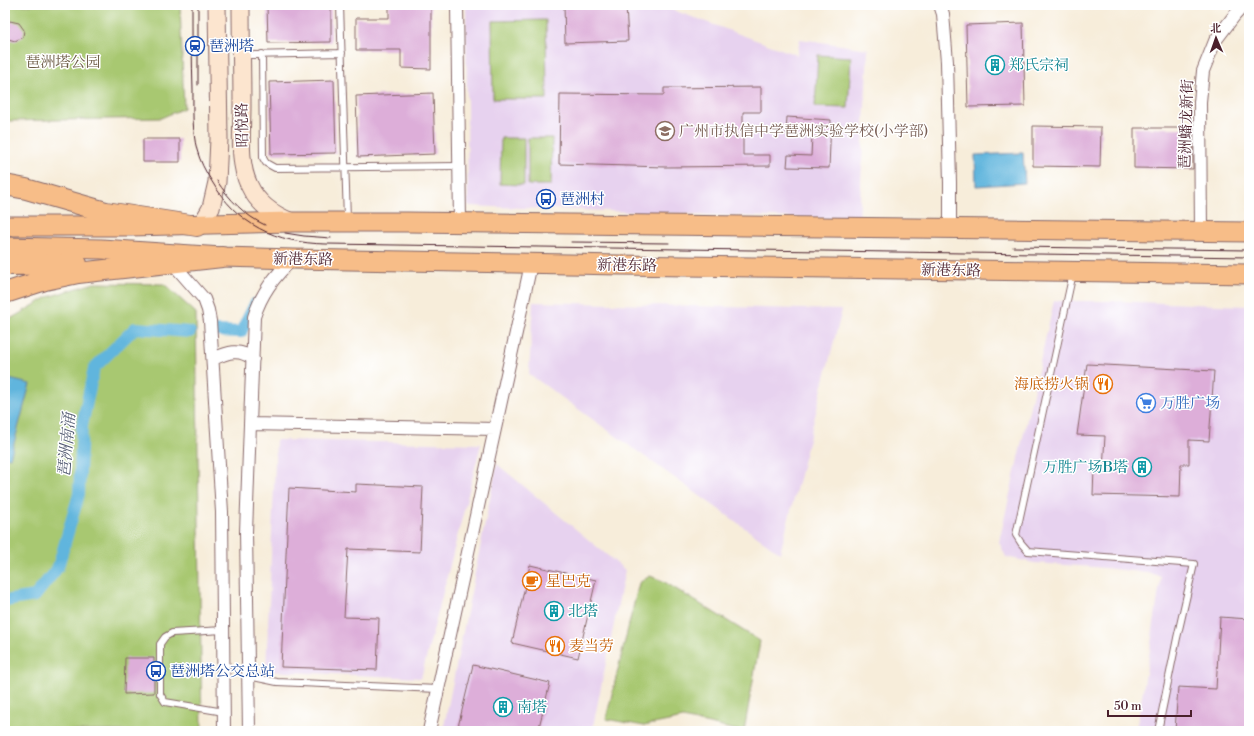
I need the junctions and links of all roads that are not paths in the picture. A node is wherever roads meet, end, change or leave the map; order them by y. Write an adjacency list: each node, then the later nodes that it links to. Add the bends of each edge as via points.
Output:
1 (217, 5): 17 (main road, 昭悦路, via 217,182 211,208)
2 (241, 5): 9 (main road, 昭悦路)
3 (340, 5): 7 (lane)
4 (457, 5): 10 (street)
5 (940, 5): 18 (street, via 947,62)
6 (1244, 5): 19 (street, 琶洲蟠龙新街, via 1215,41 1203,71 1200,102)
7 (342, 53): 8 (lane); 11 (lane)
8 (262, 54): 9 (lane); 11 (lane, via 263,158 266,163 274,168)
9 (241, 55): 13 (main road, 昭悦路, via 245,177 249,187 268,208 279,217)
10 (459, 166): 11 (lane); 15 (street)
11 (346, 167): 14 (lane)
12 (5, 185): 17 (highway, via 106,212)
13 (292, 222): 14 (main road); 17 (main road)
14 (347, 222): 15 (main road)
15 (460, 223): 18 (main road)
16 (5, 226): 17 (main road)
17 (197, 226)
18 (950, 229): 19 (main road)
19 (1201, 232): 20 (main road)
20 (1249, 232)
21 (5, 247): 23 (main road, via 94,249)
22 (222, 257): 23 (highway); 24 (main road, 新港东路)
23 (168, 258): 26 (highway, via 104,263); 29 (highway, via 63,276); 31 (street, via 204,299 210,321)
24 (293, 259): 25 (main road, 新港东路); 30 (street, via 276,275 258,305 254,317)
25 (531, 264): 27 (main road, 新港东路); 33 (street)
26 (5, 265)
27 (1073, 272): 28 (main road, 新港东路); 41 (lane, via 1016,535 1028,552 1194,564)
28 (1249, 274)
29 (5, 293)
30 (253, 359): 31 (street, via 238,352 223,354); 32 (street)
31 (213, 360): 34 (street, via 222,512)
32 (251, 424): 33 (street); 35 (street, via 246,532)
33 (495, 429): 36 (street)
34 (223, 630): 37 (street); 37 (lane, via 172,633 165,637 160,644 160,694 165,702)
35 (248, 676): 36 (lane, via 277,682); 39 (street)
36 (438, 689): 40 (street)
37 (224, 712): 38 (street)
38 (224, 731)
39 (249, 731)
40 (429, 731)
41 (1158, 731)

